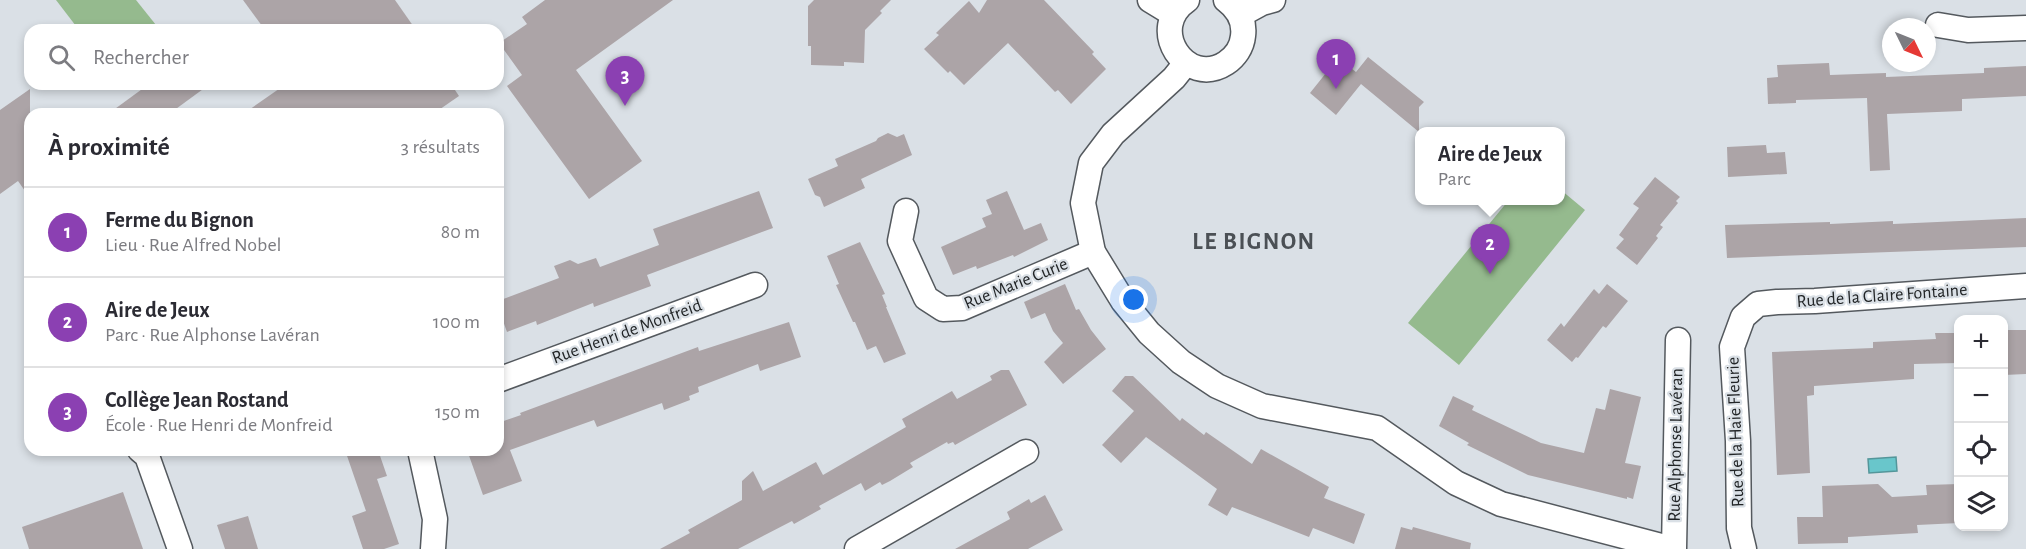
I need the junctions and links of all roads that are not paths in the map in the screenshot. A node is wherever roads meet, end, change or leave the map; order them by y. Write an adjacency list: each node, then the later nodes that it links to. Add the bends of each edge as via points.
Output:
1 (1150, 0): 3 (street)
2 (1273, 0): 4 (street)
3 (1180, 7): 7 (street, via 1169,24 1172,46)
4 (1233, 8): 7 (street, via 1243,26 1239,50 1221,66 1209,69)
5 (1938, 25): 6 (street, via 1968,30)
6 (2026, 28)
7 (1186, 63): 9 (street, Rue Alphonse Lavéran, via 1113,134 1091,164 1083,203)
8 (906, 211): 9 (street, Rue Marie Curie, via 900,241 926,298 943,309 962,308)
9 (1093, 252): 22 (street, Rue Alphonse Lavéran, via 1123,301 1149,333 1181,362 1217,386 1262,406 1377,428 1456,483 1501,504)
10 (755, 285): 14 (street, Rue Henri de Monfreid)
11 (2026, 286): 12 (street, Rue de la Claire Fontaine, via 1767,303 1758,304)
12 (1743, 317): 23 (street, Rue de la Haie Fleurie, via 1732,347 1739,528)
13 (1678, 340): 22 (street, Rue Alphonse Lavéran)
14 (504, 378)
15 (1026, 452): 18 (street)
16 (147, 456): 19 (street)
17 (421, 456): 20 (street, via 435,519)
18 (889, 542): 21 (street)
19 (180, 549)
20 (433, 549)
21 (857, 549)
22 (1673, 549)
23 (1744, 549)

